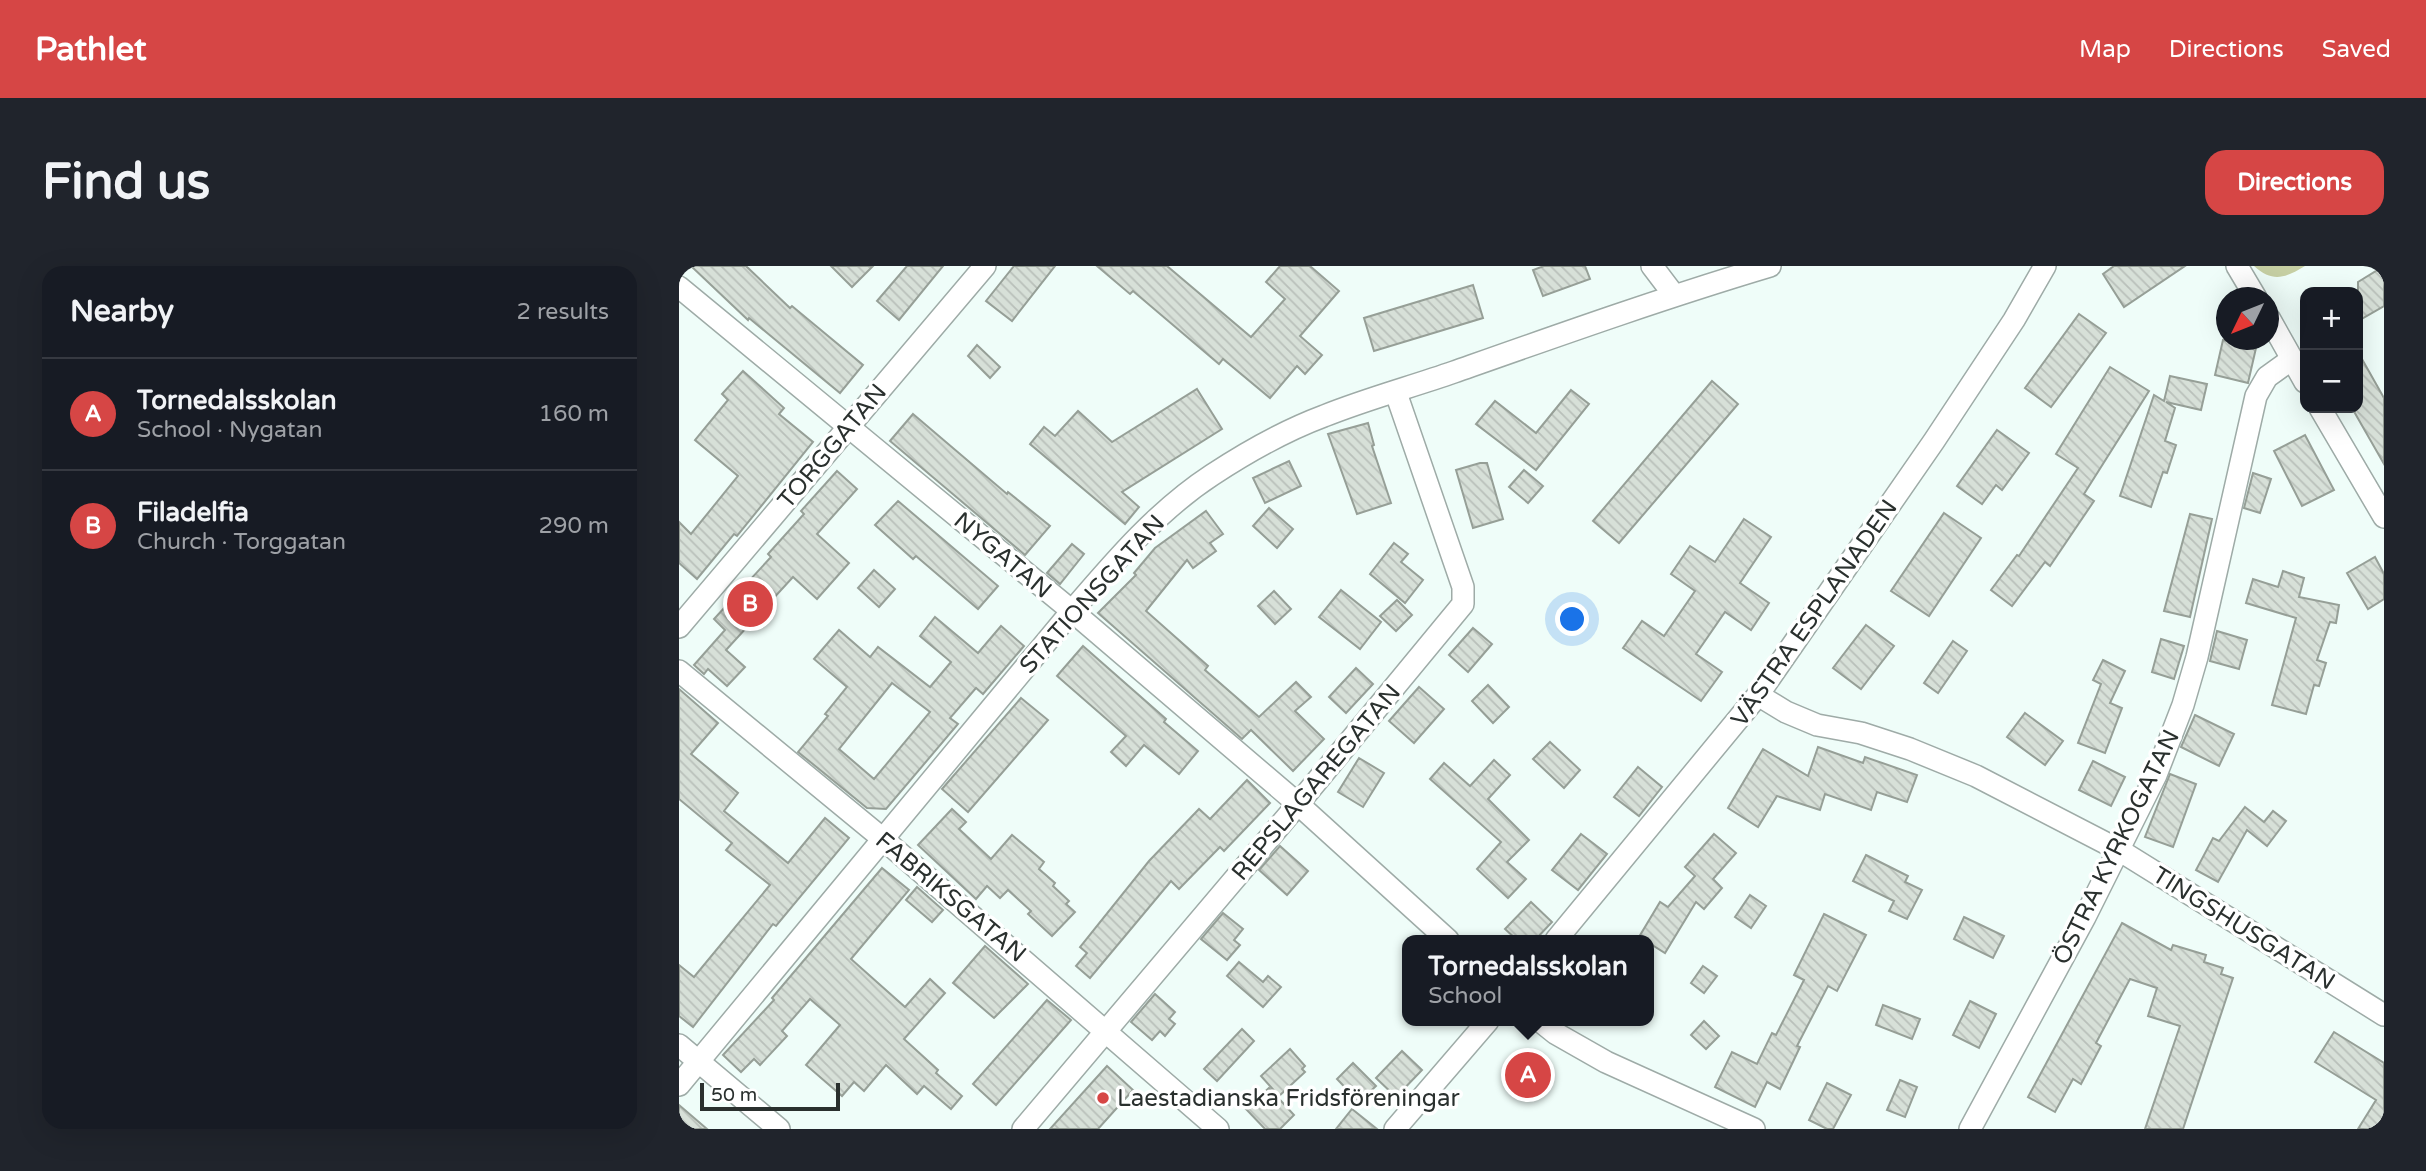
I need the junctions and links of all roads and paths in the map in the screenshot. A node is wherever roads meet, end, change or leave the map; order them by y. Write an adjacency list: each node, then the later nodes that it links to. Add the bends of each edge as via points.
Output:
1 (985, 266): 14 (street, TORGGATAN)
2 (1652, 266): 8 (street)
3 (1770, 266): 8 (street, STATIONSGATAN)
4 (2045, 266): 19 (street, VÄSTRA ESPLANADEN, via 1941,431)
5 (2237, 266): 7 (street)
6 (679, 286): 14 (street, NYGATAN)
7 (2249, 287)
8 (1674, 295): 12 (street, STATIONSGATAN)
9 (2279, 336): 10 (street)
10 (2292, 359): 11 (street); 22 (street, ÖSTRA KYRKOGATAN, via 2267,377 2256,396 2183,705 2156,775)
11 (2300, 373)
12 (1396, 393): 16 (street, STATIONSGATAN, via 1278,435 1212,475 1129,545); 20 (street, REPSLAGAREGATAN, via 1463,587 1463,604)
13 (2324, 413): 15 (street)
14 (848, 426): 16 (street, NYGATAN); 17 (street, TORGGATAN)
15 (2384, 517)
16 (1072, 611): 20 (street, NYGATAN); 21 (street, STATIONSGATAN)
17 (679, 627)
18 (679, 671): 21 (street, FABRIKSGATAN)
19 (1758, 695): 22 (street, TINGSHUSGATAN, via 1817,725 1861,733 1976,776); 24 (street, VÄSTRA ESPLANADEN)
20 (1298, 804): 23 (street, NYGATAN); 28 (street, REPSLAGAREGATAN)
21 (883, 839): 28 (street, FABRIKSGATAN); 30 (street, STATIONSGATAN)
22 (2119, 850): 25 (street, TINGSHUSGATAN); 37 (street, ÖSTRA KYRKOGATAN)
23 (1442, 935)
24 (1560, 935)
25 (2384, 1015)
26 (1484, 1026): 35 (street)
27 (1546, 1026): 36 (street, via 1606,1062)
28 (1106, 1030): 33 (street, REPSLAGAREGATAN); 34 (street, FABRIKSGATAN)
29 (679, 1045): 30 (street)
30 (699, 1062): 31 (street, STATIONSGATAN); 32 (street)
31 (679, 1085)
32 (779, 1129)
33 (1023, 1129)
34 (1218, 1129)
35 (1395, 1129)
36 (1754, 1129)
37 (1970, 1129)

